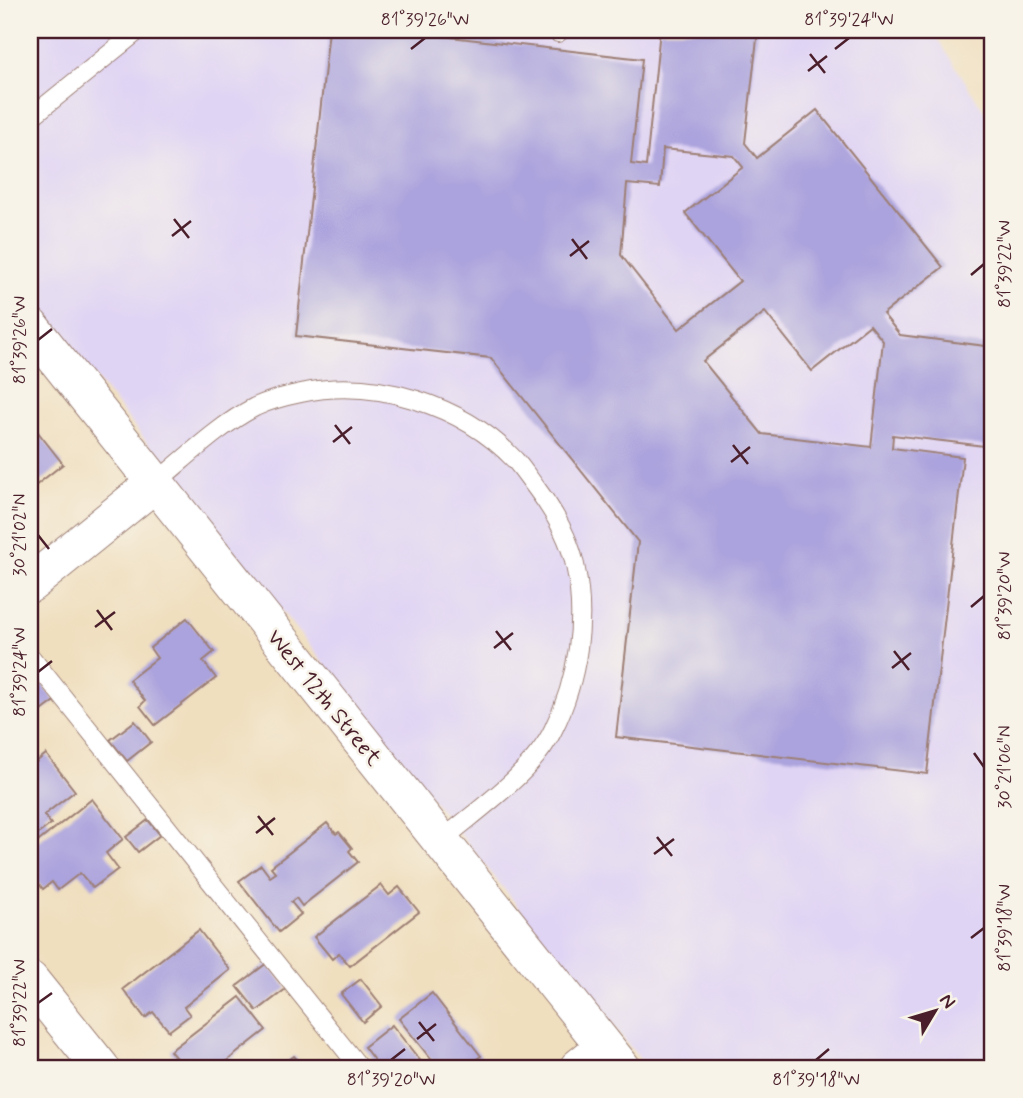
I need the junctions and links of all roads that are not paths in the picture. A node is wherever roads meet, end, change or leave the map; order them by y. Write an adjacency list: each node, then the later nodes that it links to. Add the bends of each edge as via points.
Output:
1 (139, 30): 2 (lane)
2 (30, 118)
3 (30, 326): 4 (street, West 12th Street)
4 (154, 484): 5 (street); 7 (street, West 12th Street); 7 (lane, via 256,406 338,389 417,399 466,421 515,460 555,512 575,564 581,611 574,677 553,732 522,772)
5 (30, 584)
6 (30, 656): 11 (lane)
7 (441, 841): 9 (street, West 12th Street)
8 (30, 979): 10 (street)
9 (601, 1061)
10 (101, 1068)
11 (360, 1068)

